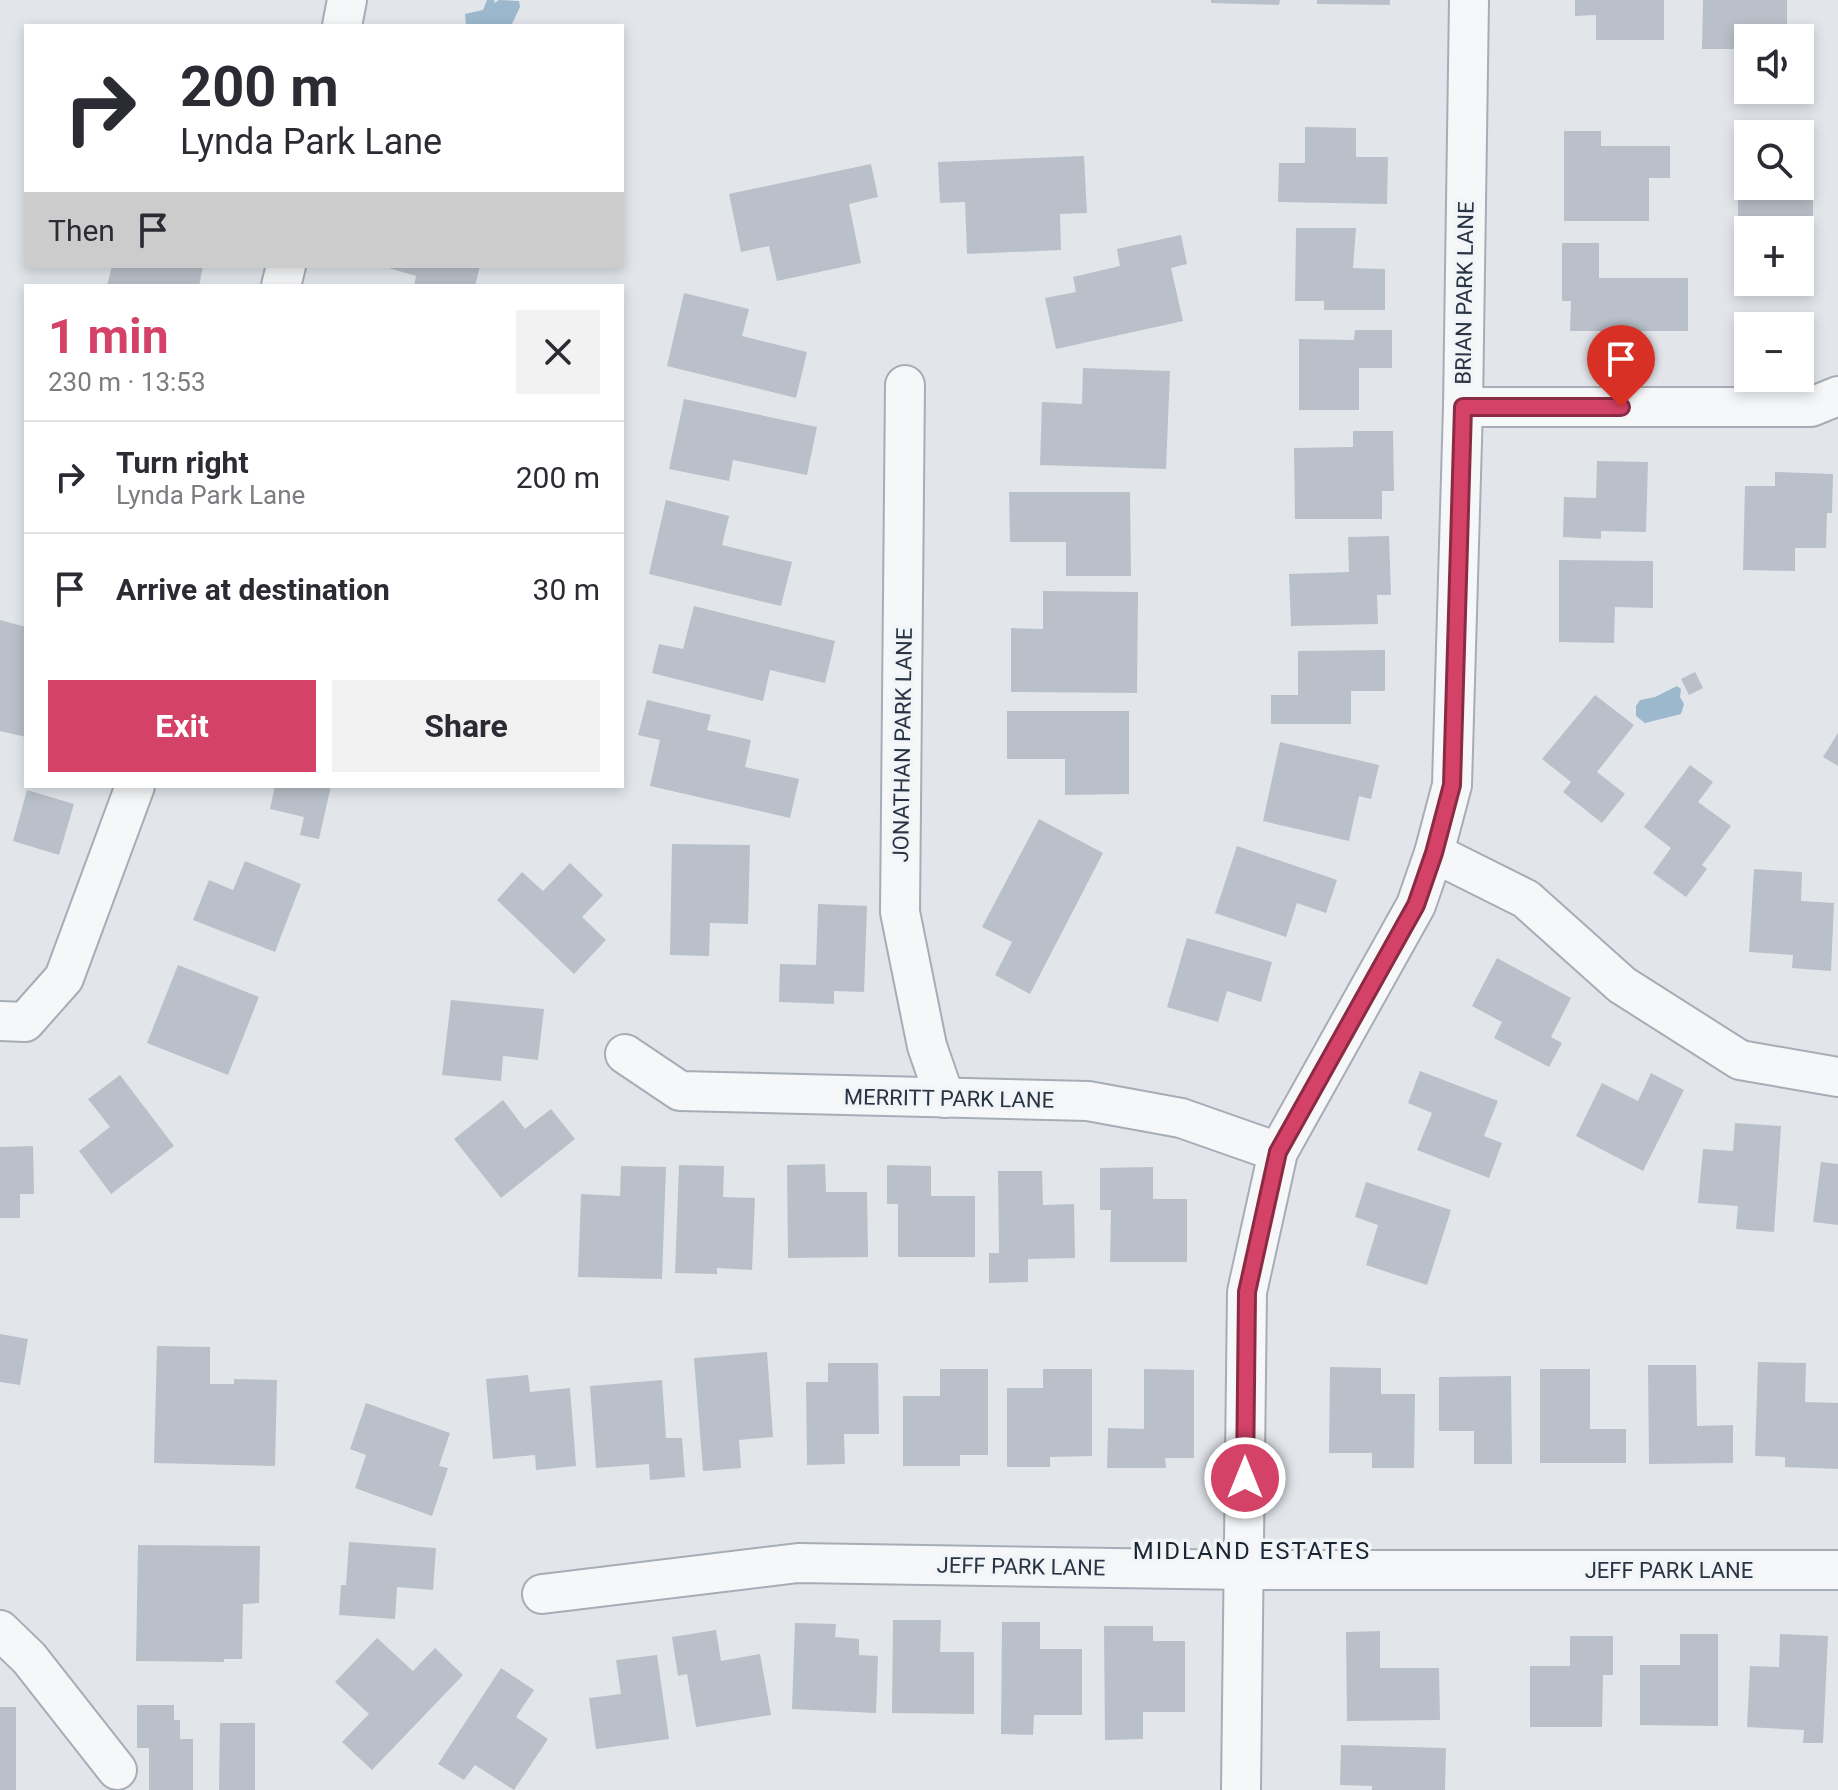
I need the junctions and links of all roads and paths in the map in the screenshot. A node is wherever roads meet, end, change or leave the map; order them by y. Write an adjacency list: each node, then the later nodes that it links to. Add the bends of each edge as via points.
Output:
1 (347, 0): 3 (street)
2 (1469, 0): 6 (street, BRIAN PARK LANE)
3 (342, 24)
4 (905, 385): 12 (street, JONATHAN PARK LANE, via 900,912 927,1046)
5 (1838, 396): 6 (street, via 1811,407)
6 (1463, 407): 8 (street, BRIAN PARK LANE, via 1452,785)
7 (134, 788): 9 (street, via 64,978)
8 (1434, 853): 11 (street, via 1526,899 1622,985 1740,1060); 13 (street, BRIAN PARK LANE, via 1416,905)
9 (12, 1021)
10 (625, 1054): 12 (street, MERRITT PARK LANE, via 680,1091)
11 (1838, 1077)
12 (945, 1098): 13 (street, MERRITT PARK LANE, via 1088,1101 1181,1118)
13 (1278, 1152): 14 (street, BRIAN PARK LANE, via 1247,1292)
14 (1245, 1570): 15 (street, JEFF PARK LANE); 16 (street, JEFF PARK LANE, via 798,1563); 19 (street, BRIAN PARK LANE)
15 (1838, 1570)
16 (542, 1594)
17 (0, 1630): 18 (street, via 29,1658)
18 (117, 1770)
19 (1241, 1790)

